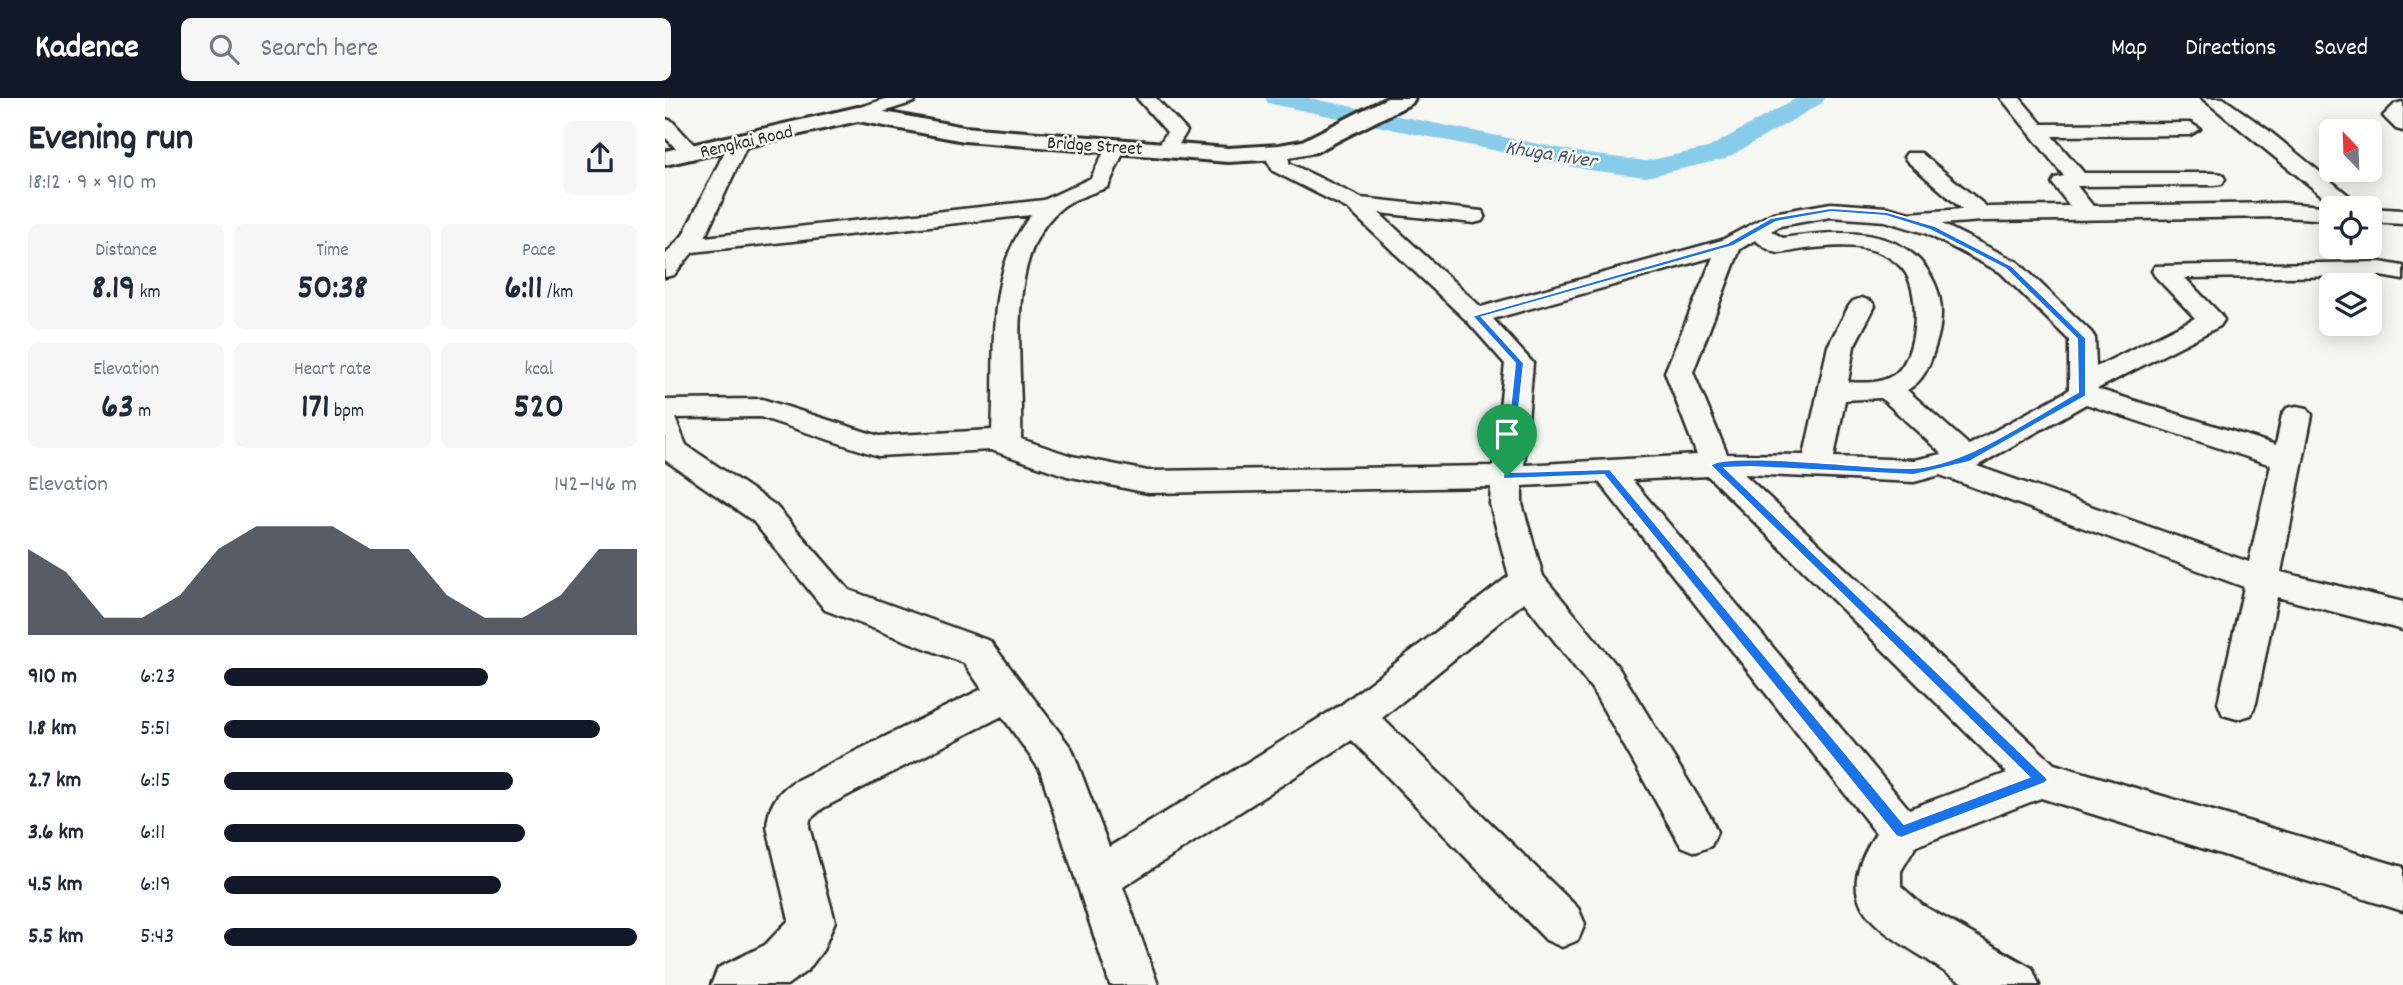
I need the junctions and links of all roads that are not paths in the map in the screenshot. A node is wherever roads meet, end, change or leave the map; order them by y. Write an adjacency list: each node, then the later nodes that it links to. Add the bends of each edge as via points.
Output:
1 (907, 98): 7 (street, Rengkai Road)
2 (1146, 98): 14 (street, via 1177,131)
3 (2010, 98): 11 (street)
4 (2211, 98): 21 (street)
5 (1403, 99): 15 (main road, Bridge Street, via 1308,146)
6 (2402, 108): 9 (street, via 2393,116)
7 (858, 114): 12 (main road, Rengkai Road); 13 (main road, Bridge Street, via 964,134)
8 (665, 125): 16 (street)
9 (2403, 125)
10 (2190, 129): 11 (street)
11 (2037, 130): 20 (street)
12 (738, 144): 16 (main road, Rengkai Road); 33 (street)
13 (1116, 146): 14 (main road, Bridge Street); 23 (street, via 1100,182)
14 (1166, 150): 15 (main road, Bridge Street, via 1228,155)
15 (1279, 152): 22 (street, via 1280,167)
16 (691, 153): 18 (main road, Rengkai Road)
17 (1914, 157): 26 (street)
18 (665, 158)
19 (2214, 178): 20 (street)
20 (2078, 179): 24 (street, via 2063,183)
21 (2336, 196)
22 (1356, 204): 27 (street); 38 (street)
23 (1049, 206): 33 (street); 45 (street, via 1031,229 1016,267 1006,316)
24 (2086, 212): 25 (street); 26 (street)
25 (2319, 212)
26 (1982, 214): 30 (street)
27 (1474, 216)
28 (2382, 216): 29 (street)
29 (2403, 217)
30 (1904, 219): 31 (street, via 1831,210 1773,220); 40 (street, via 1933,228 2009,267 2082,338)
31 (1755, 230): 32 (street); 39 (street, via 1779,246 1818,240 1867,241 1903,257 1916,269 1929,300 1926,336 1913,372)
32 (1730, 245): 38 (street); 48 (street, via 1679,372)
33 (684, 246): 35 (street)
34 (2373, 259): 36 (street)
35 (665, 267)
36 (2392, 271): 40 (street, via 2164,271 2211,320)
37 (1862, 306): 41 (street, via 1841,346)
38 (1476, 316): 51 (street, via 1520,363)
39 (1887, 388): 41 (street); 47 (street)
40 (2083, 389): 46 (street); 47 (street)
41 (1832, 390): 49 (street)
42 (665, 409): 45 (street, via 762,408 878,446 954,440)
43 (2297, 415): 46 (street)
44 (667, 443): 55 (street, via 764,513 837,600 977,652)
45 (1006, 444): 51 (street, via 1067,466 1148,482)
46 (2288, 460): 52 (street)
47 (1954, 462): 49 (street, via 1914,471); 52 (street)
48 (1716, 465): 49 (street); 50 (street); 58 (street)
49 (1817, 467)
50 (1607, 471): 51 (street); 60 (street)
51 (1507, 476): 53 (street, via 1506,505)
52 (2262, 580): 54 (street); 56 (street)
53 (1527, 581): 57 (street); 59 (street, via 1605,678)
54 (2403, 616)
55 (1008, 694): 61 (street, via 1058,762); 64 (street, via 794,804 788,827 812,921 808,934 784,960)
56 (2237, 703)
57 (1355, 717): 61 (street); 63 (street)
58 (2041, 779): 60 (street); 62 (street)
59 (1696, 832)
60 (1901, 832): 66 (street, via 1879,867 1879,895 1906,921)
61 (1098, 878): 65 (street)
62 (2403, 889)
63 (1562, 924)
64 (735, 985)
65 (1133, 985)
66 (2015, 985)

